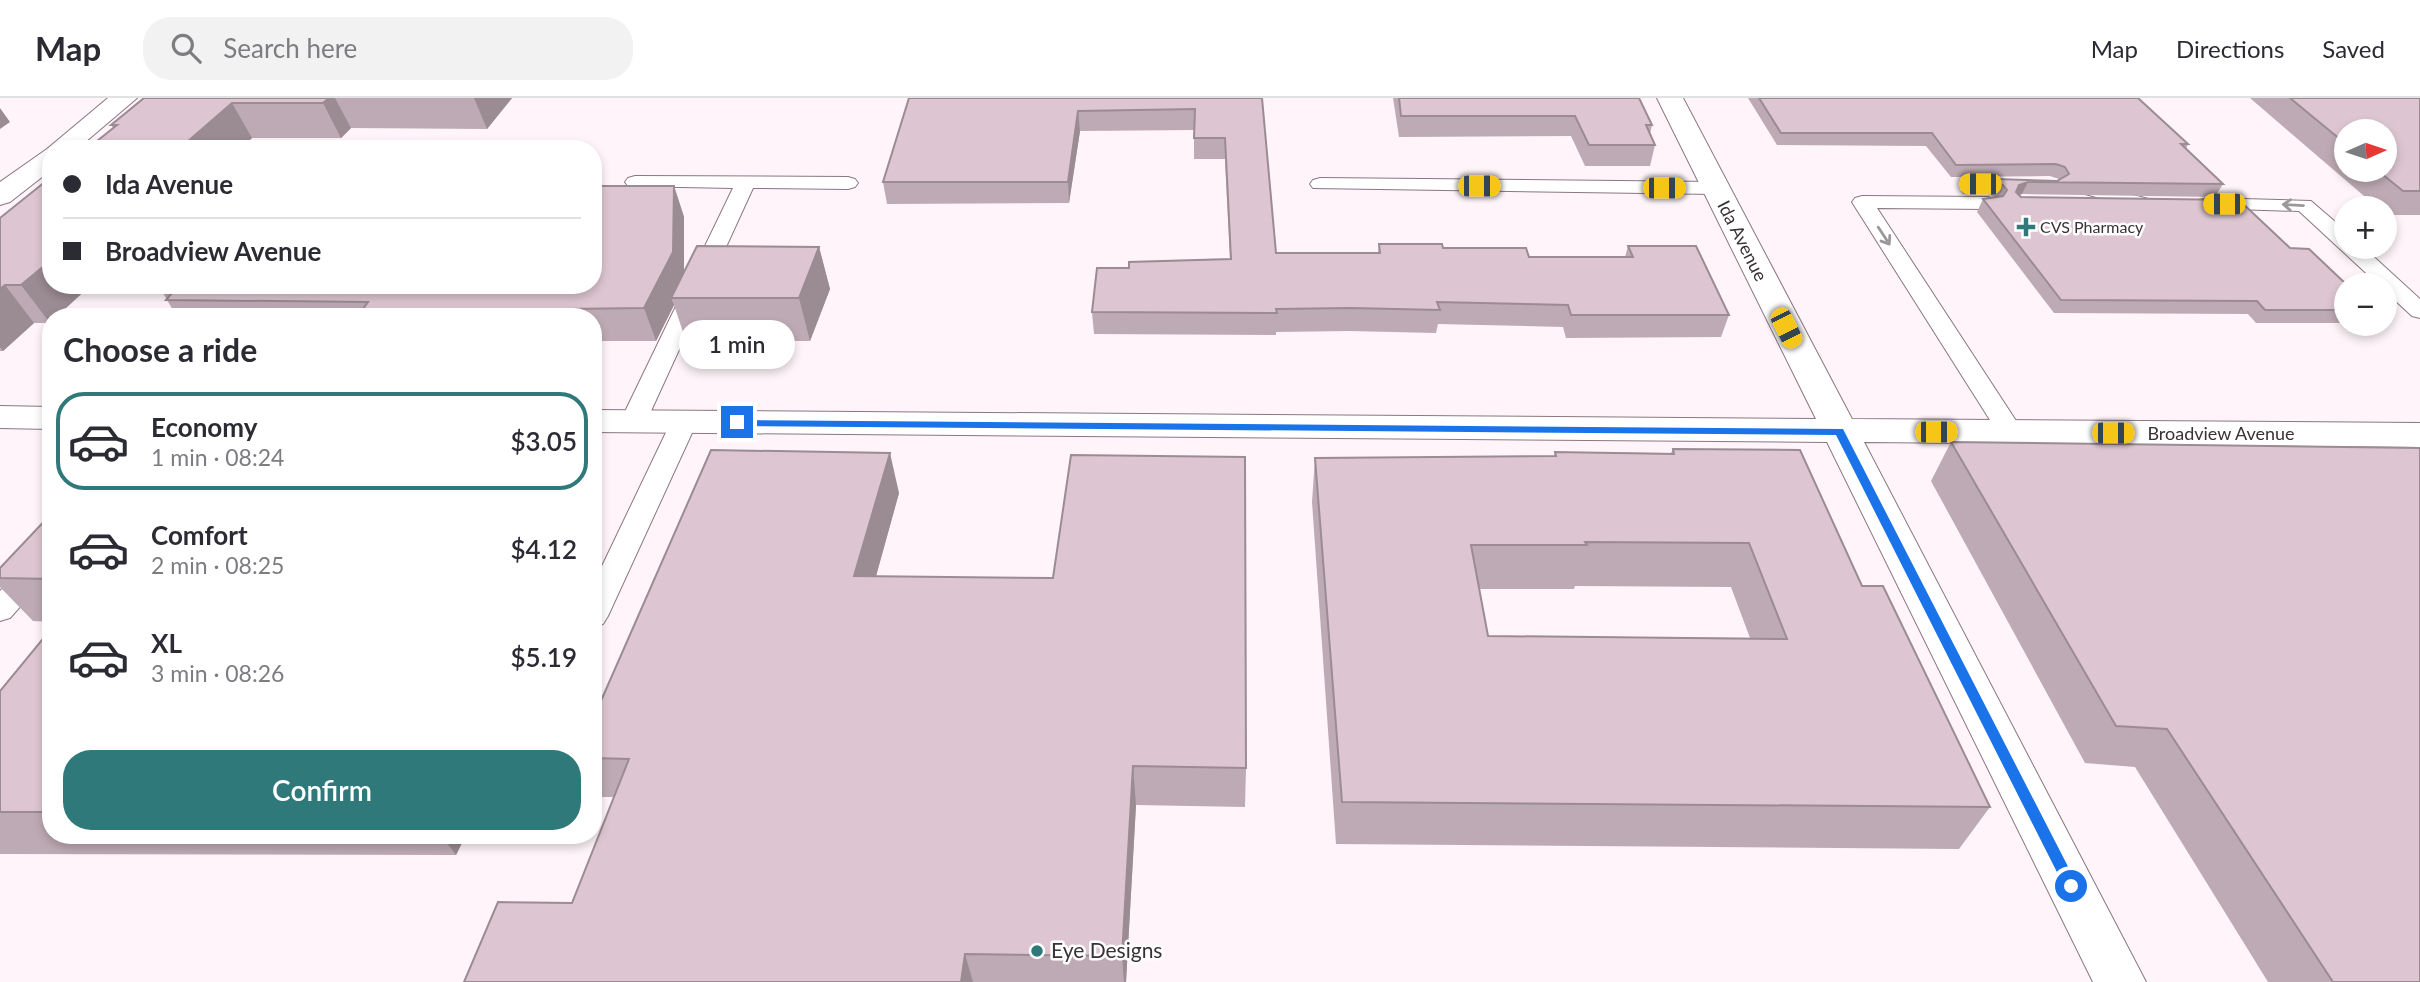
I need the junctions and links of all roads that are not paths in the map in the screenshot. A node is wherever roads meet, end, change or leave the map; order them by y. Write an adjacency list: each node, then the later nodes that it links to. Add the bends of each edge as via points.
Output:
1 (124, 98): 3 (street)
2 (1670, 98): 9 (street, Ida Avenue)
3 (71, 140)
4 (42, 163): 12 (street)
5 (635, 181): 6 (lane)
6 (746, 182): 7 (lane); 19 (lane)
7 (848, 183)
8 (1320, 184): 9 (lane)
9 (1715, 188): 21 (street, Ida Avenue)
10 (1993, 194): 22 (lane, one-way to 22, via 1862,202)
11 (2063, 194): 13 (lane, one-way to 11, via 2304,205 2145,204)
12 (0, 196)
13 (2334, 232)
14 (2364, 259): 15 (lane)
15 (2420, 310)
16 (0, 417): 17 (street)
17 (42, 418)
18 (602, 421): 19 (street, Broadview Avenue)
19 (633, 422): 20 (street, Broadview Avenue)
20 (684, 422): 21 (street, Broadview Avenue); 25 (lane)
21 (1840, 431): 22 (street, Broadview Avenue); 27 (street, Ida Avenue)
22 (2011, 433): 23 (street, Broadview Avenue)
23 (2420, 435)
24 (42, 563): 26 (lane)
25 (602, 597)
26 (0, 610)
27 (2120, 982)

